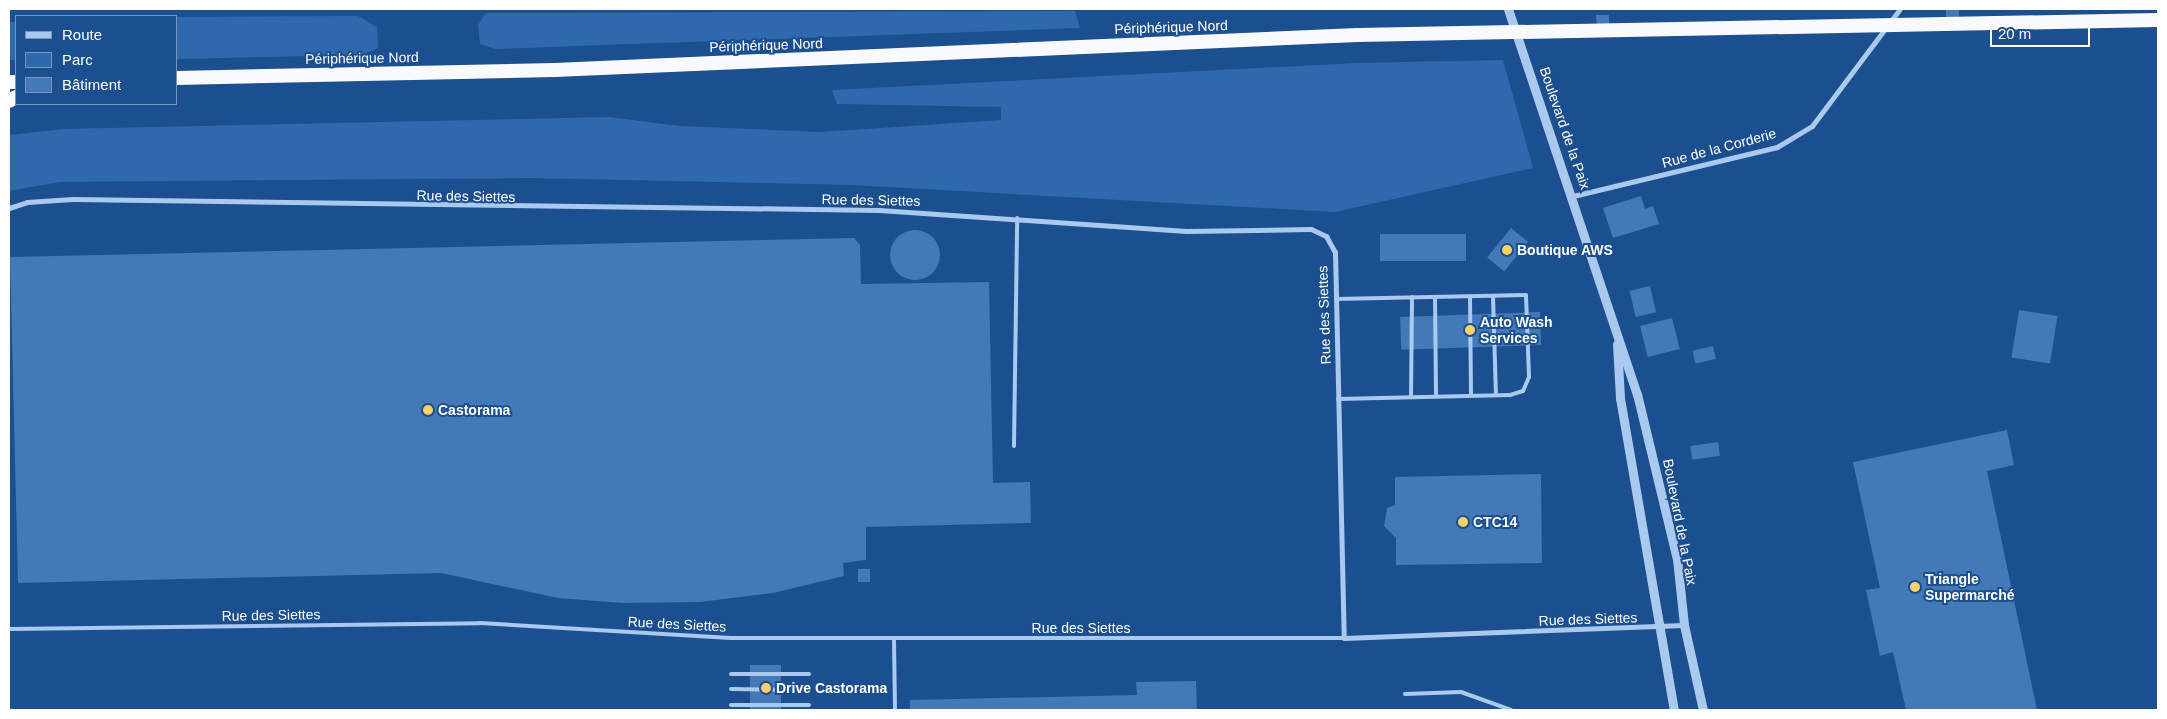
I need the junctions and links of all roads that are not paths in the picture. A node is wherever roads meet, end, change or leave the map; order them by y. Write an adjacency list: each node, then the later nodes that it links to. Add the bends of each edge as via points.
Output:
1 (1508, 9): 5 (street, Boulevard de la Paix)
2 (1900, 9): 5 (street, Rue de la Corderie, via 1812,126 1777,147)
3 (2158, 20): 4 (highway, Périphérique Nord, bridge, via 1357,36 555,70)
4 (178, 78)
5 (1573, 196): 13 (street, Boulevard de la Paix)
6 (9, 208): 7 (street, Rue des Siettes, via 27,202 73,199 879,210)
7 (1017, 217): 12 (street, Rue des Siettes, via 1186,231 1311,229 1326,236 1335,252); 19 (lane)
8 (1493, 296): 11 (lane); 14 (lane); 14 (lane, via 1526,295 1529,377 1523,391)
9 (1412, 297): 10 (lane); 12 (lane); 17 (lane)
10 (1435, 297): 11 (lane); 15 (lane)
11 (1470, 297): 16 (lane)
12 (1336, 299): 18 (street, Rue des Siettes)
13 (1617, 344): 20 (street, Boulevard de la Paix, via 1629,367 1652,448 1676,559); 21 (street, Boulevard de la Paix, via 1616,368)
14 (1496, 395): 16 (lane)
15 (1436, 396): 16 (lane); 17 (lane)
16 (1471, 396)
17 (1411, 397): 18 (lane)
18 (1338, 398): 23 (street, Rue des Siettes)
19 (1014, 446)
20 (1684, 625): 21 (street, Rue des Siettes); 35 (street, Boulevard de la Paix)
21 (1659, 627): 23 (street, Rue des Siettes); 34 (street, Boulevard de la Paix)
22 (9, 629): 24 (lane, Rue des Siettes, via 480,624 731,638)
23 (1344, 638): 24 (lane, Rue des Siettes)
24 (894, 639): 32 (lane)
25 (731, 674): 26 (lane)
26 (809, 674)
27 (731, 689): 28 (lane)
28 (809, 690)
29 (1405, 694): 33 (lane, via 1461,692)
30 (731, 705): 31 (lane)
31 (809, 705)
32 (895, 710)
33 (1511, 710)
34 (1674, 710)
35 (1703, 710)

